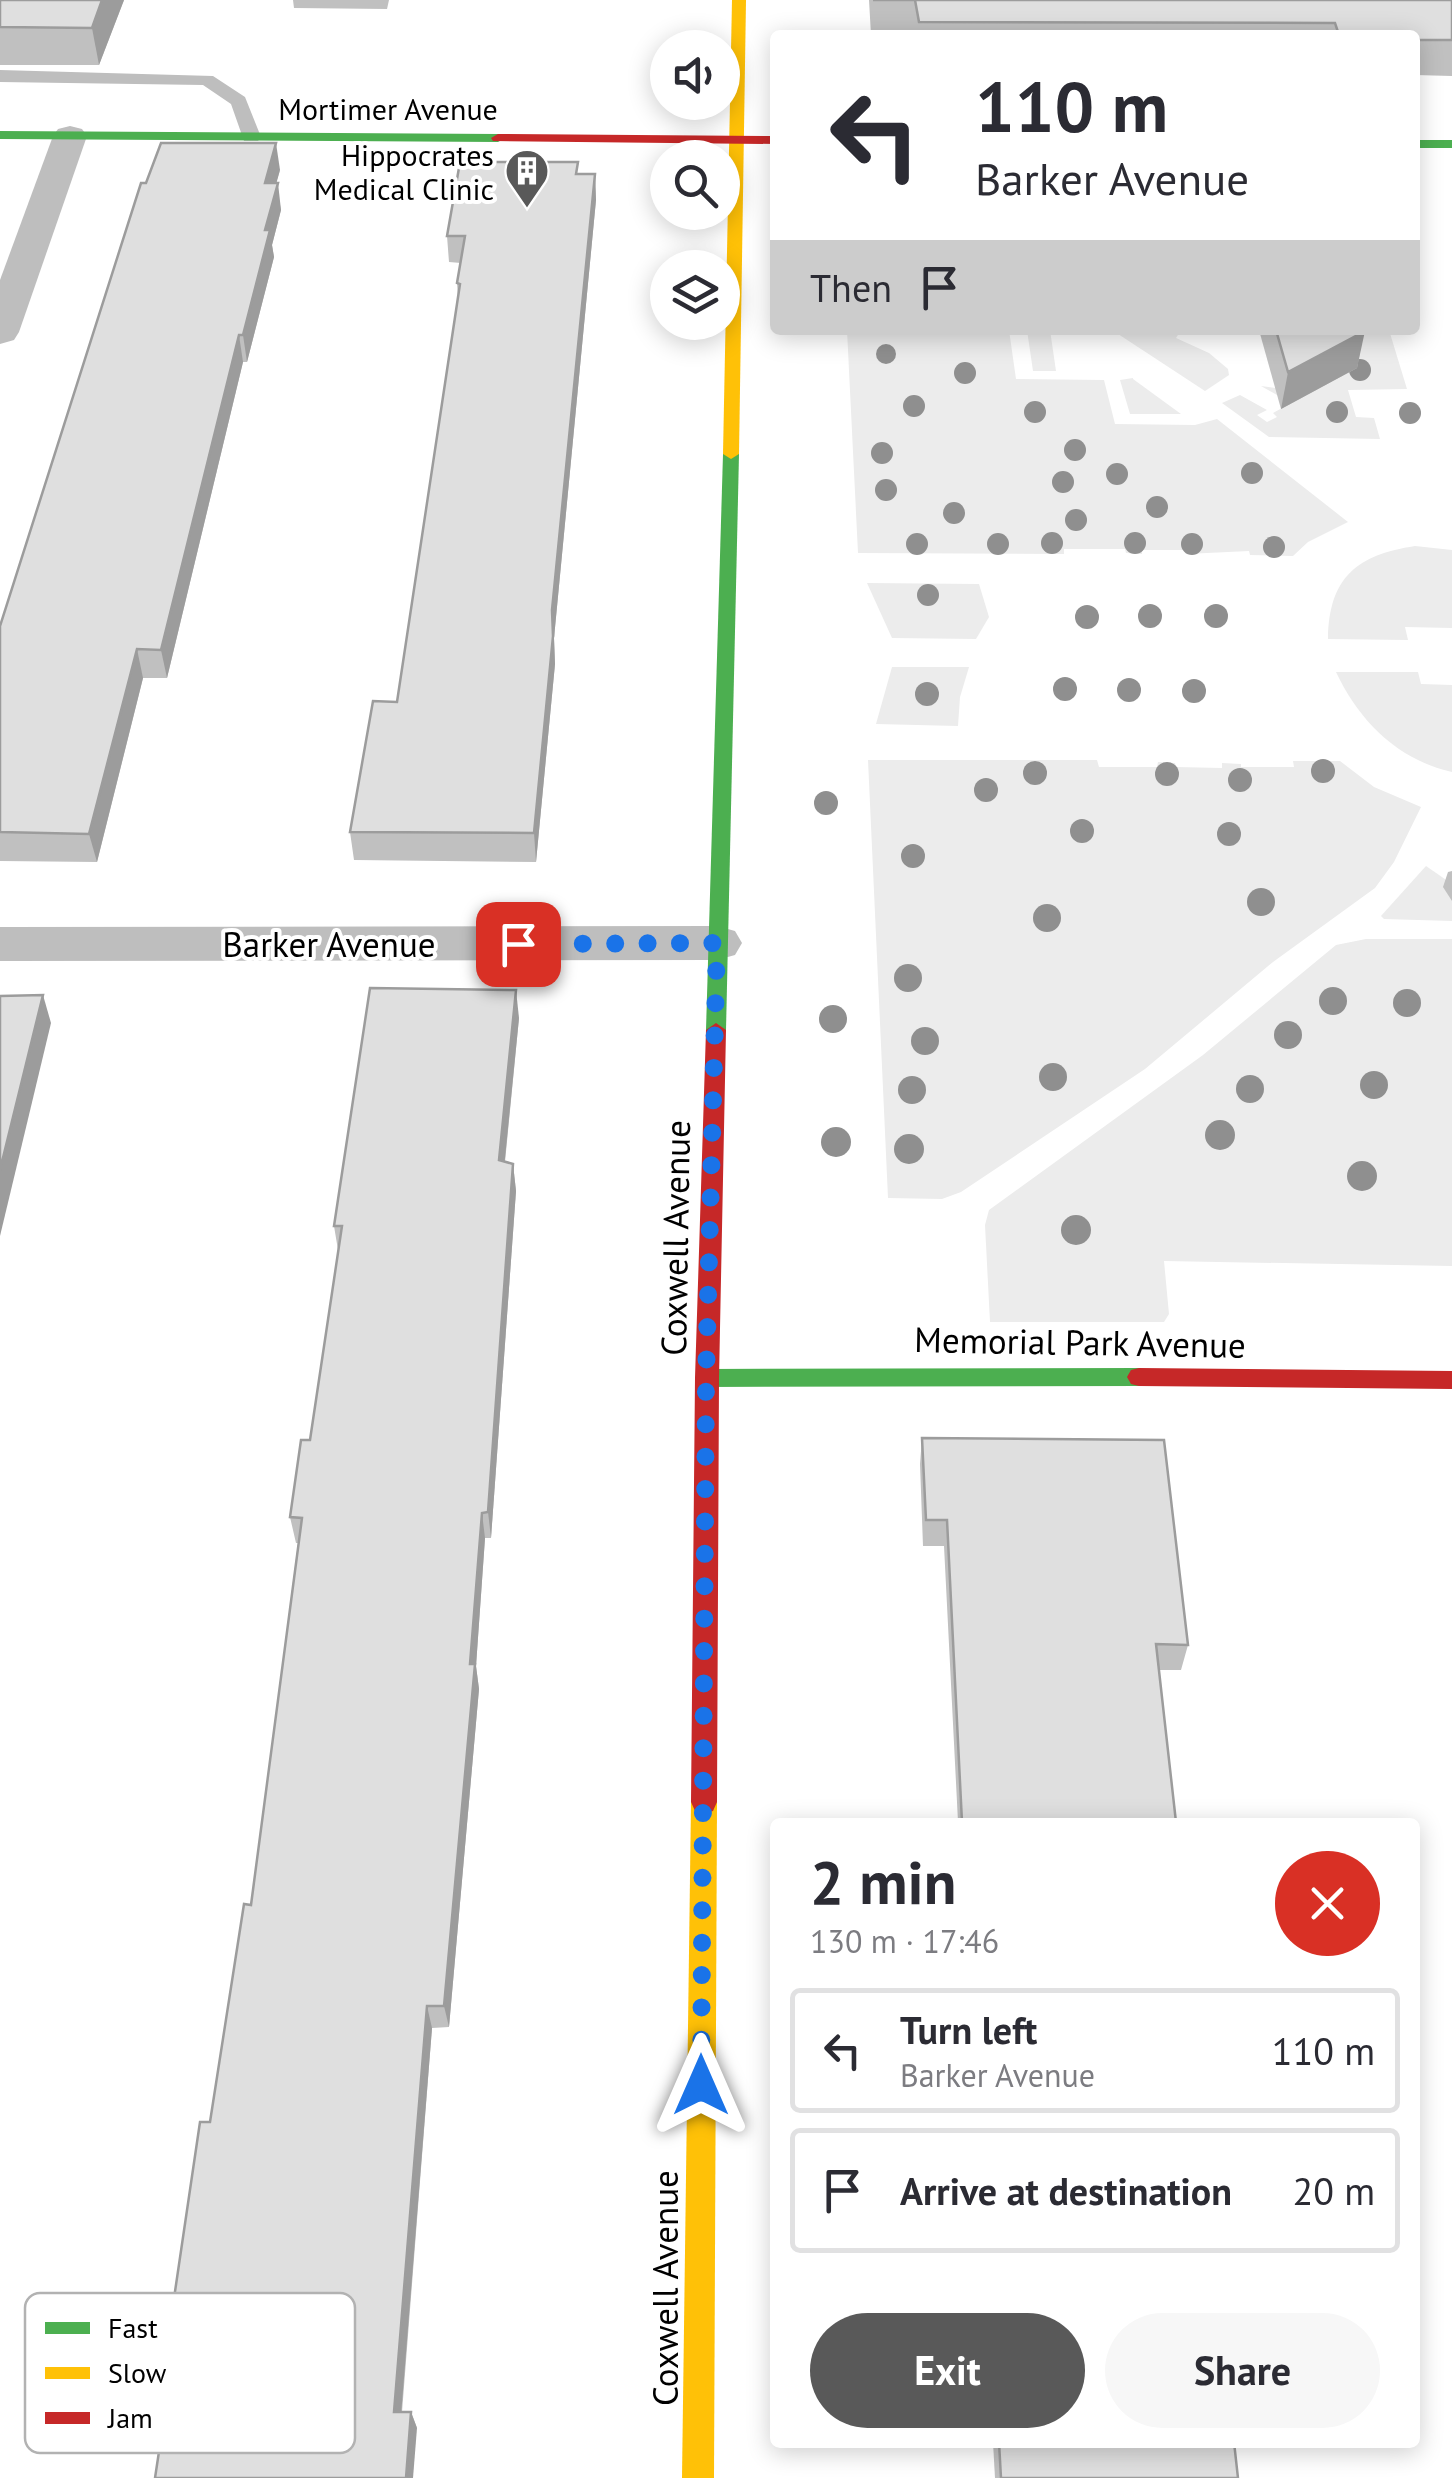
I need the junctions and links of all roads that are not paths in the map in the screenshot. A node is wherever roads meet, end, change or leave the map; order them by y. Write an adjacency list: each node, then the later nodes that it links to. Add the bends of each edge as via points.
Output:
1 (740, 0): 6 (main road, Coxwell Avenue)
2 (0, 76): 5 (lane, via 206,80 230,89 246,111)
3 (0, 135): 4 (main road, Mortimer Avenue)
4 (70, 136): 5 (main road, Mortimer Avenue); 10 (street)
5 (251, 138): 6 (main road, Mortimer Avenue)
6 (739, 139): 7 (main road, Mortimer Avenue); 11 (main road, Coxwell Avenue)
7 (770, 140)
8 (1420, 144): 9 (main road)
9 (1452, 144)
10 (0, 332)
11 (717, 943): 12 (street, Barker Avenue); 13 (main road, Coxwell Avenue)
12 (0, 944)
13 (706, 1378): 14 (main road, Memorial Park Avenue); 15 (main road, Coxwell Avenue)
14 (1452, 1380)
15 (698, 2478)

